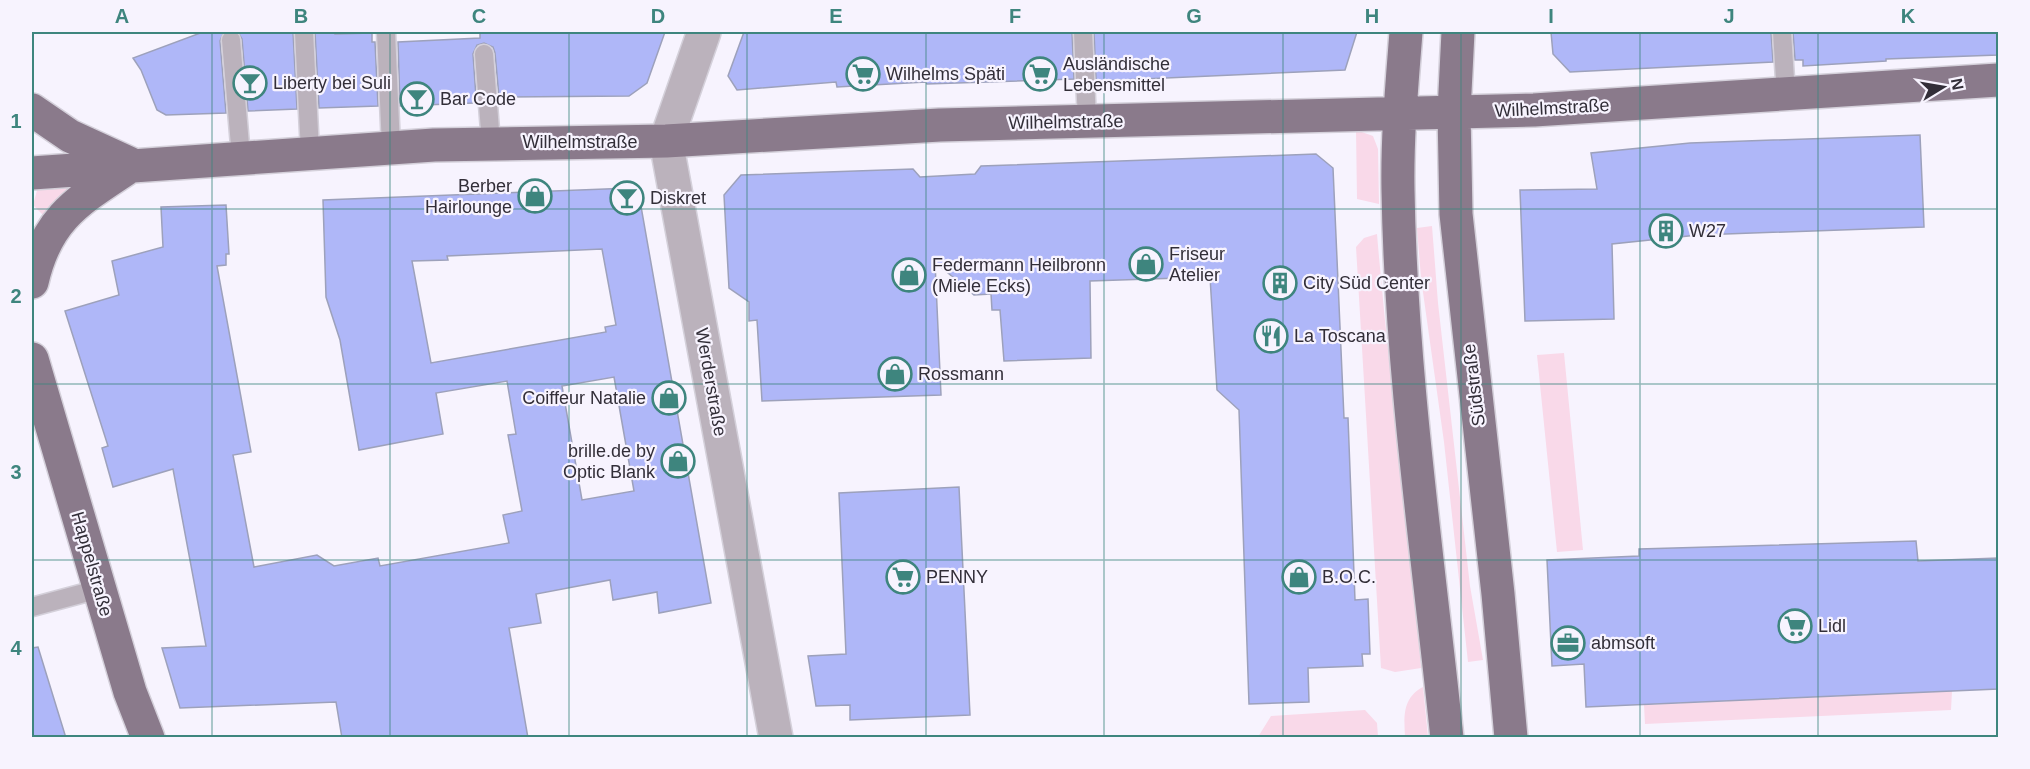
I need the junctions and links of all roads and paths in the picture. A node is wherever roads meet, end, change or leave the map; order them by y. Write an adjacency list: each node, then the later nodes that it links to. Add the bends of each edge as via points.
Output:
1 (304, 32): 20 (lane)
2 (386, 32): 19 (lane)
3 (704, 32): 17 (street, Werderstraße)
4 (1083, 32): 16 (lane)
5 (1406, 32): 15 (main road)
6 (1458, 32): 14 (main road, Südstraße)
7 (1782, 32): 12 (lane)
8 (1794, 32): 12 (lane)
9 (231, 40): 21 (lane)
10 (484, 54): 18 (lane)
11 (1998, 80): 12 (main road, Wilhelmstraße)
12 (1792, 95): 14 (main road, Wilhelmstraße)
13 (32, 110): 22 (main road, Wilhelmstraße, via 70,136)
14 (1454, 112): 15 (main road, Wilhelmstraße); 31 (main road, Südstraße, via 1456,214)
15 (1399, 115): 16 (main road, Wilhelmstraße); 30 (main road, via 1398,189 1405,320)
16 (1087, 121): 17 (main road, Wilhelmstraße)
17 (666, 141): 18 (main road, Wilhelmstraße); 29 (street, Werderstraße)
18 (491, 142): 19 (main road, Wilhelmstraße)
19 (391, 147): 20 (main road, Wilhelmstraße)
20 (310, 152): 21 (main road, Wilhelmstraße)
21 (241, 157): 22 (main road, Wilhelmstraße)
22 (134, 164): 23 (main road, Wilhelmstraße); 24 (main road, via 62,217 47,236)
23 (32, 173)
24 (32, 282)
25 (36, 374): 26 (main road, Happelstraße)
26 (99, 589): 27 (lane); 28 (main road, Happelstraße)
27 (32, 607)
28 (148, 738)
29 (776, 738)
30 (1447, 738)
31 (1511, 738)

